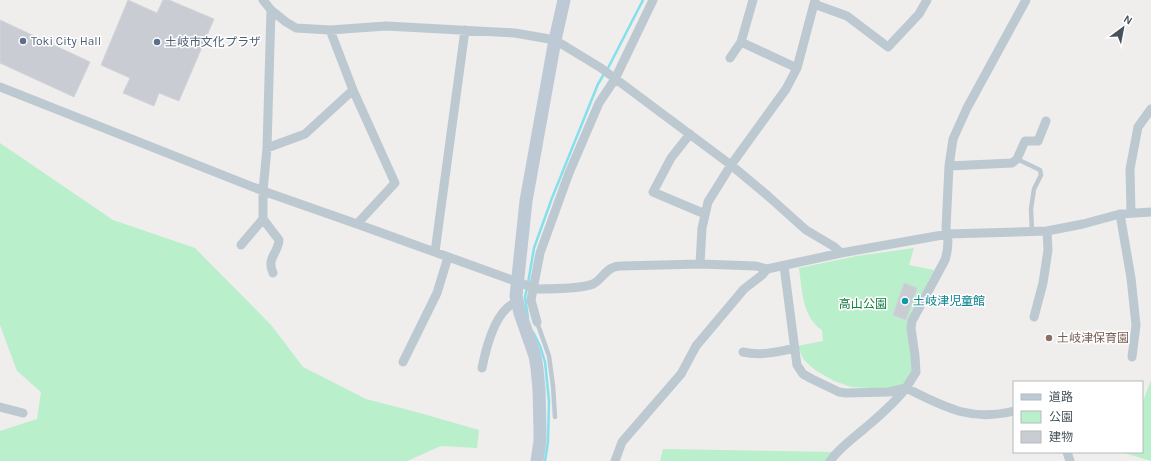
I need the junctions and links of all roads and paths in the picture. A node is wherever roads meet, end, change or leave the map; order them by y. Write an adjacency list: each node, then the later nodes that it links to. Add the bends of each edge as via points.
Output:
1 (262, 0): 8 (street)
2 (564, 0): 11 (street)
3 (653, 0): 15 (street)
4 (753, 0): 12 (street)
5 (927, 0): 7 (street, via 919,14 888,47 847,16)
6 (1026, 0): 24 (street, via 959,125)
7 (815, 2): 14 (street)
8 (271, 10): 9 (street, via 296,28); 21 (street)
9 (330, 30): 10 (street, via 386,26); 17 (street)
10 (465, 30): 11 (street, via 515,33); 36 (street)
11 (555, 40): 15 (street); 43 (street, via 526,201)
12 (741, 42): 13 (street); 14 (street)
13 (730, 58)
14 (796, 68): 23 (street, via 786,89)
15 (613, 77): 20 (street); 43 (street, via 569,173)
16 (0, 87): 25 (street)
17 (353, 90): 21 (street, via 305,134); 31 (street, via 395,184)
18 (1151, 109): 27 (street, via 1138,127 1130,169)
19 (1046, 121): 22 (street, via 1038,141 1025,141)
20 (690, 134): 23 (street); 28 (street, via 671,158 653,192)
21 (267, 148): 25 (street)
22 (1017, 159): 24 (street, via 1012,163); 32 (lane, via 1040,170 1042,174 1034,189 1031,209)
23 (731, 165): 28 (street, via 708,202); 37 (street, via 806,230)
24 (949, 166): 34 (street, via 946,228)
25 (263, 191): 30 (street); 31 (street)
26 (1151, 212): 27 (street)
27 (1131, 213): 29 (street)
28 (705, 214): 39 (street)
29 (1120, 214): 33 (street); 51 (street, via 1136,325)
30 (263, 219): 35 (street); 42 (street, via 280,240 271,260)
31 (357, 224): 36 (street)
32 (1032, 231): 33 (street); 34 (street)
33 (1047, 231): 45 (street, via 1048,250)
34 (948, 234): 37 (street); 54 (street, via 945,260 912,321 916,372)
35 (241, 246)
36 (435, 252): 38 (street)
37 (841, 253): 40 (street)
38 (448, 256): 43 (street); 52 (street, via 437,293)
39 (700, 264): 41 (street, via 756,266); 43 (street, via 621,266 610,268 592,284 536,290)
40 (784, 266): 41 (street); 47 (street)
41 (767, 269): 60 (street, via 744,289 696,346 681,374 622,442)
42 (273, 273)
43 (526, 286): 44 (street, via 516,296); 46 (street)
44 (517, 302): 49 (street); 53 (street, via 512,303 499,318 490,335)
45 (1034, 317)
46 (538, 322): 50 (lane)
47 (794, 348): 48 (street, via 766,354); 54 (street, via 797,366 803,374 840,392 889,392)
48 (744, 352)
49 (535, 356): 50 (lane); 59 (street, via 540,414)
50 (549, 356): 58 (lane)
51 (1132, 357)
52 (402, 362)
53 (482, 368)
54 (906, 388): 56 (street, via 962,412 981,416); 61 (street)
55 (0, 408): 57 (street)
56 (1013, 411)
57 (23, 413)
58 (555, 417)
59 (537, 461)
60 (615, 461)
61 (830, 461)

